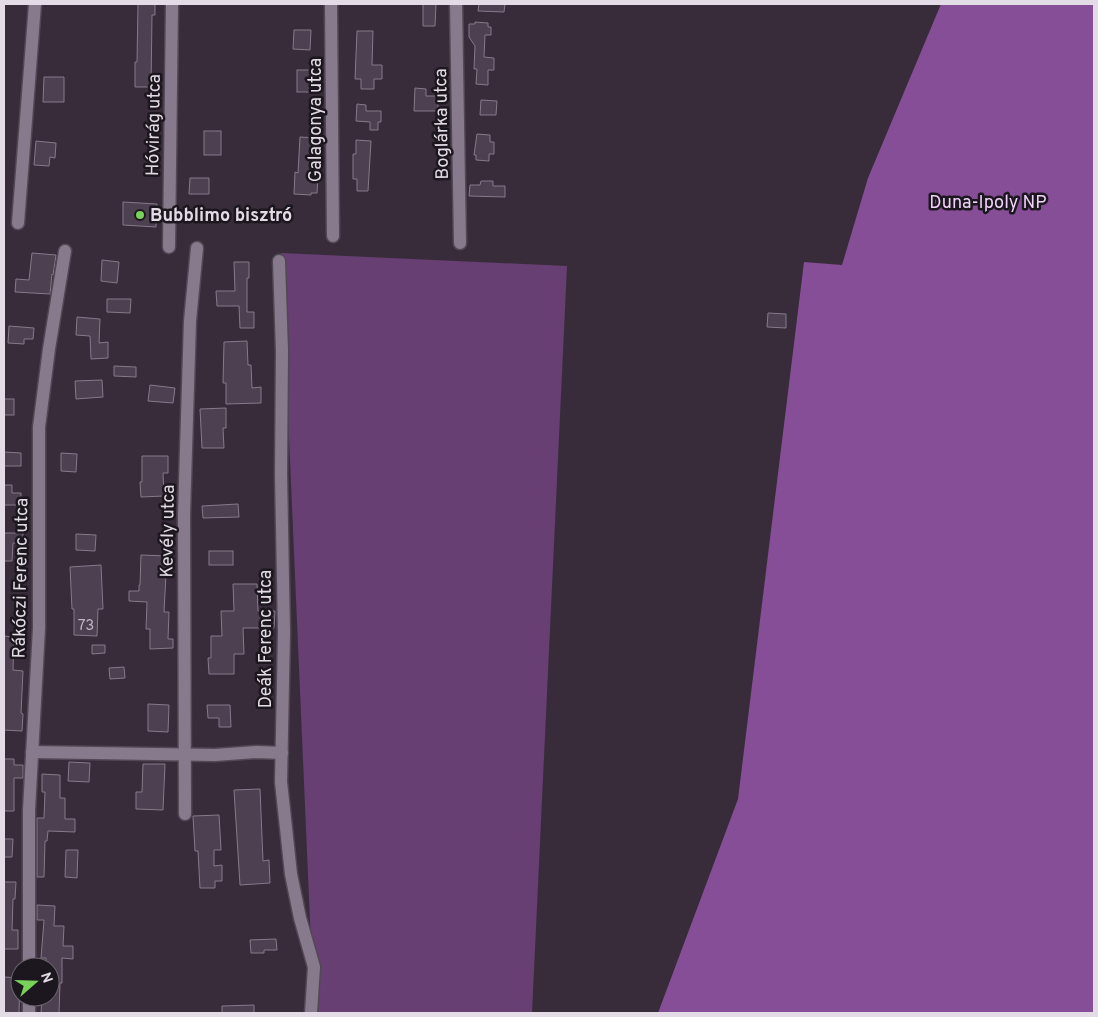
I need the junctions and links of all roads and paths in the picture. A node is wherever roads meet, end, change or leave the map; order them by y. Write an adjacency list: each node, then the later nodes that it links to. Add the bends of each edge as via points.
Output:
1 (35, 4): 5 (street)
2 (172, 4): 8 (street, Hóvirág utca)
3 (331, 4): 6 (street, Galagonya utca)
4 (456, 4): 7 (street, Boglárka utca)
5 (18, 223)
6 (333, 236)
7 (460, 243)
8 (169, 247)
9 (197, 248): 14 (street, Kevély utca, via 190,321 184,515)
10 (65, 251): 12 (street, Rákóczi Ferenc utca, via 39,427 39,628)
11 (279, 261): 13 (street, Deák Ferenc utca, via 284,632)
12 (32, 752): 14 (street); 16 (street, Rákóczi Ferenc utca, via 28,810)
13 (282, 752): 14 (street); 17 (street, Deák Ferenc utca, via 281,782 292,874 314,967)
14 (186, 754): 15 (street, Kevély utca)
15 (185, 814)
16 (29, 957)
17 (311, 1013)

